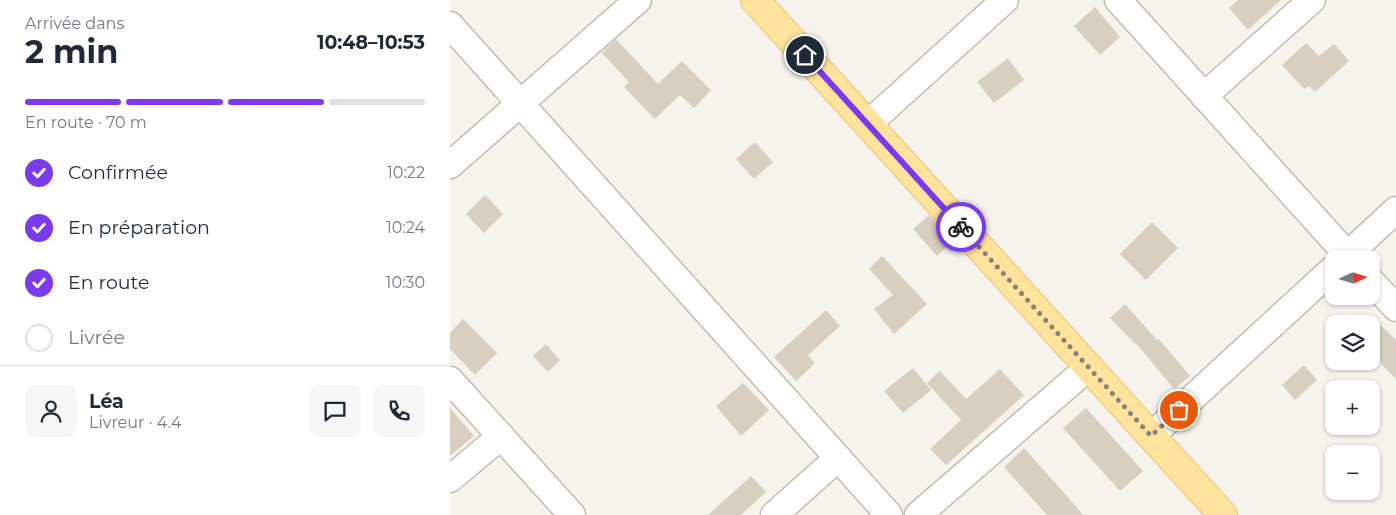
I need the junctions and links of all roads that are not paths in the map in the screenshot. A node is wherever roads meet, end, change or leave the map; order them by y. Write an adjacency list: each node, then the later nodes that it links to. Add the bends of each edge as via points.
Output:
1 (638, 0): 8 (street)
2 (755, 0): 9 (main road)
3 (1005, 0): 9 (street)
4 (1118, 0): 7 (street)
5 (1312, 0): 7 (street)
6 (450, 25): 8 (street)
7 (1204, 96): 12 (street)
8 (520, 103): 10 (street); 21 (street)
9 (868, 124): 17 (main road)
10 (450, 165)
11 (1396, 210): 13 (street)
12 (1335, 250)
13 (1354, 250)
14 (1325, 277): 20 (street)
15 (1380, 291): 16 (street)
16 (1396, 308)
17 (1089, 367): 20 (main road); 26 (street)
18 (450, 380): 19 (street)
19 (501, 436): 22 (street); 23 (street)
20 (1151, 436): 27 (main road)
21 (838, 458): 24 (street); 25 (street)
22 (450, 479)
23 (572, 515)
24 (774, 515)
25 (889, 515)
26 (918, 515)
27 (1223, 515)

